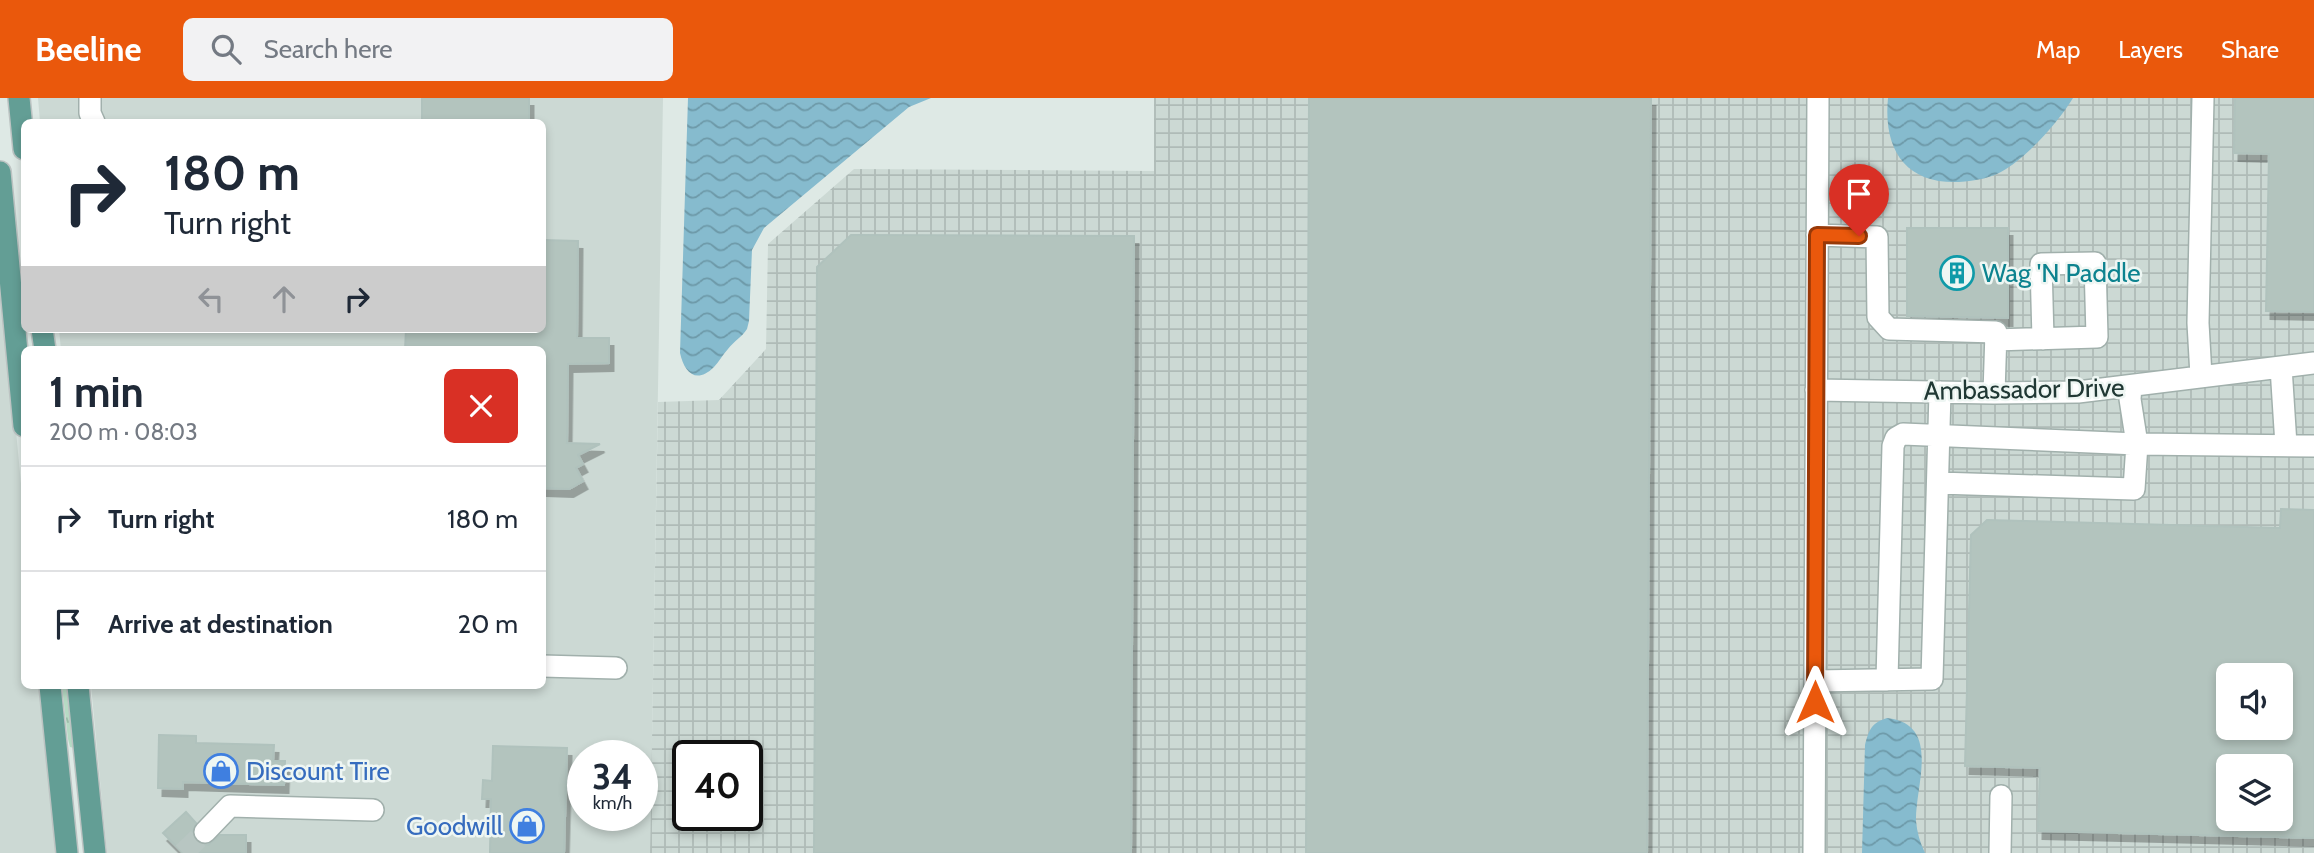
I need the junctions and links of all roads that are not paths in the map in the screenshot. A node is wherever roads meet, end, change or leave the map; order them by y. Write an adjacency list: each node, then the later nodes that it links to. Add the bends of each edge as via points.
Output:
1 (19, 98): 5 (main road)
2 (90, 98): 6 (street)
3 (1818, 98): 8 (street)
4 (2203, 98): 13 (street)
5 (21, 119)
6 (93, 119)
7 (0, 172): 18 (main road)
8 (1817, 235): 10 (street, via 1877,237 1878,317 1889,329 1996,332); 15 (street)
9 (2043, 339): 10 (street)
10 (1995, 340): 17 (street)
11 (2314, 363): 12 (street, Ambassador Drive)
12 (2281, 367): 13 (street, Ambassador Drive); 21 (street)
13 (2200, 376): 14 (street, Ambassador Drive)
14 (2131, 387): 17 (street, Ambassador Drive); 20 (street)
15 (1816, 390): 16 (street, Ambassador Drive); 27 (street)
16 (1940, 392): 17 (street, Ambassador Drive); 19 (street)
17 (1994, 393)
18 (21, 394)
19 (1939, 435): 20 (street); 23 (street); 26 (street, via 1903,434 1893,446)
20 (2137, 444): 21 (street); 23 (street, via 2134,489)
21 (2286, 445): 22 (street)
22 (2314, 446)
23 (1938, 484): 26 (street, via 1932,679)
24 (546, 666): 25 (street)
25 (616, 668)
26 (1887, 680): 27 (street)
27 (1815, 681): 35 (street)
28 (50, 689): 33 (main road)
29 (78, 689): 34 (main road)
30 (2001, 796): 36 (street)
31 (373, 810): 32 (street, via 230,806)
32 (205, 832)
33 (67, 853)
34 (96, 853)
35 (1814, 853)
36 (2000, 853)

